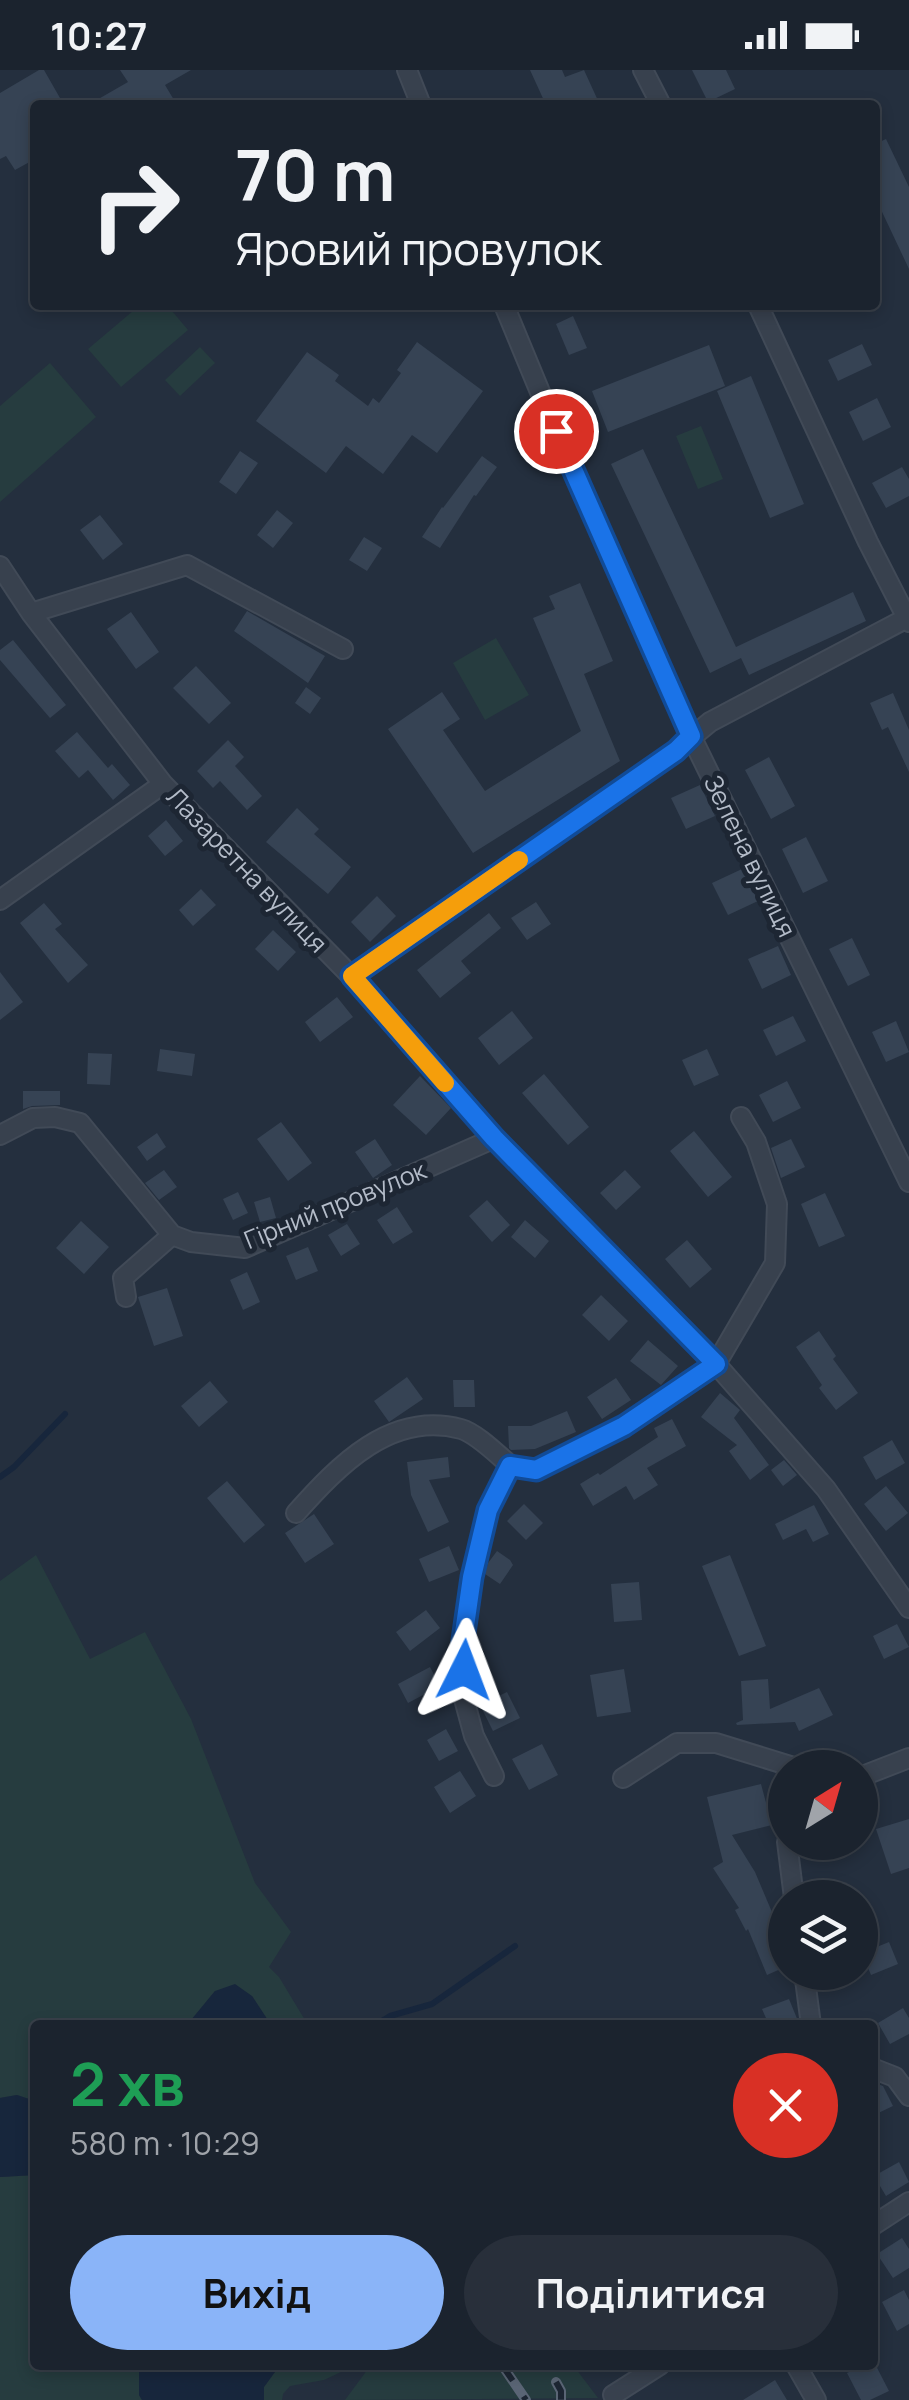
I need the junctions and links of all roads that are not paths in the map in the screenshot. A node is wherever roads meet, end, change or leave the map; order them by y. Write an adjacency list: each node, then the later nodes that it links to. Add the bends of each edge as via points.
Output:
1 (408, 70): 3 (street)
2 (644, 70): 4 (street)
3 (419, 100)
4 (659, 100)
5 (506, 310): 11 (street, Зелена вулиця)
6 (760, 310): 9 (street)
7 (0, 566): 8 (street, Лазаретна вулиця)
8 (31, 613): 10 (street, via 187,566); 12 (street, Лазаретна вулиця)
9 (908, 620): 11 (street)
10 (343, 649)
11 (691, 736): 14 (street); 18 (street, Зелена вулиця)
12 (163, 784): 13 (street); 14 (street, Лазаретна вулиця)
13 (0, 900)
14 (352, 976): 17 (street, Лазаретна вулиця)
15 (741, 1116): 21 (street, via 777,1204 775,1264)
16 (0, 1135): 19 (street, via 33,1118 80,1123)
17 (494, 1138): 19 (street, Гірний провулок, via 245,1248); 21 (street, Лазаретна вулиця)
18 (909, 1182)
19 (172, 1235): 20 (street, via 123,1278)
20 (126, 1297)
21 (716, 1364): 22 (street, via 637,1418 536,1470); 24 (street, Лазаретна вулиця, via 826,1490)
22 (510, 1466): 23 (street, via 464,1429 426,1425 378,1438); 28 (street, via 488,1510 463,1640 464,1699)
23 (296, 1512)
24 (909, 1608)
25 (909, 1758): 27 (street)
26 (768, 1759): 29 (street, via 716,1743 677,1743)
27 (878, 1771)
28 (494, 1776)
29 (623, 1778)
30 (806, 1990): 31 (street)
31 (810, 2020)
32 (878, 2070): 33 (street, via 895,2077)
33 (909, 2096)
34 (909, 2202): 35 (street)
35 (878, 2222)
36 (652, 2370): 38 (street)
37 (799, 2370): 39 (street)
38 (613, 2395)
39 (816, 2400)

